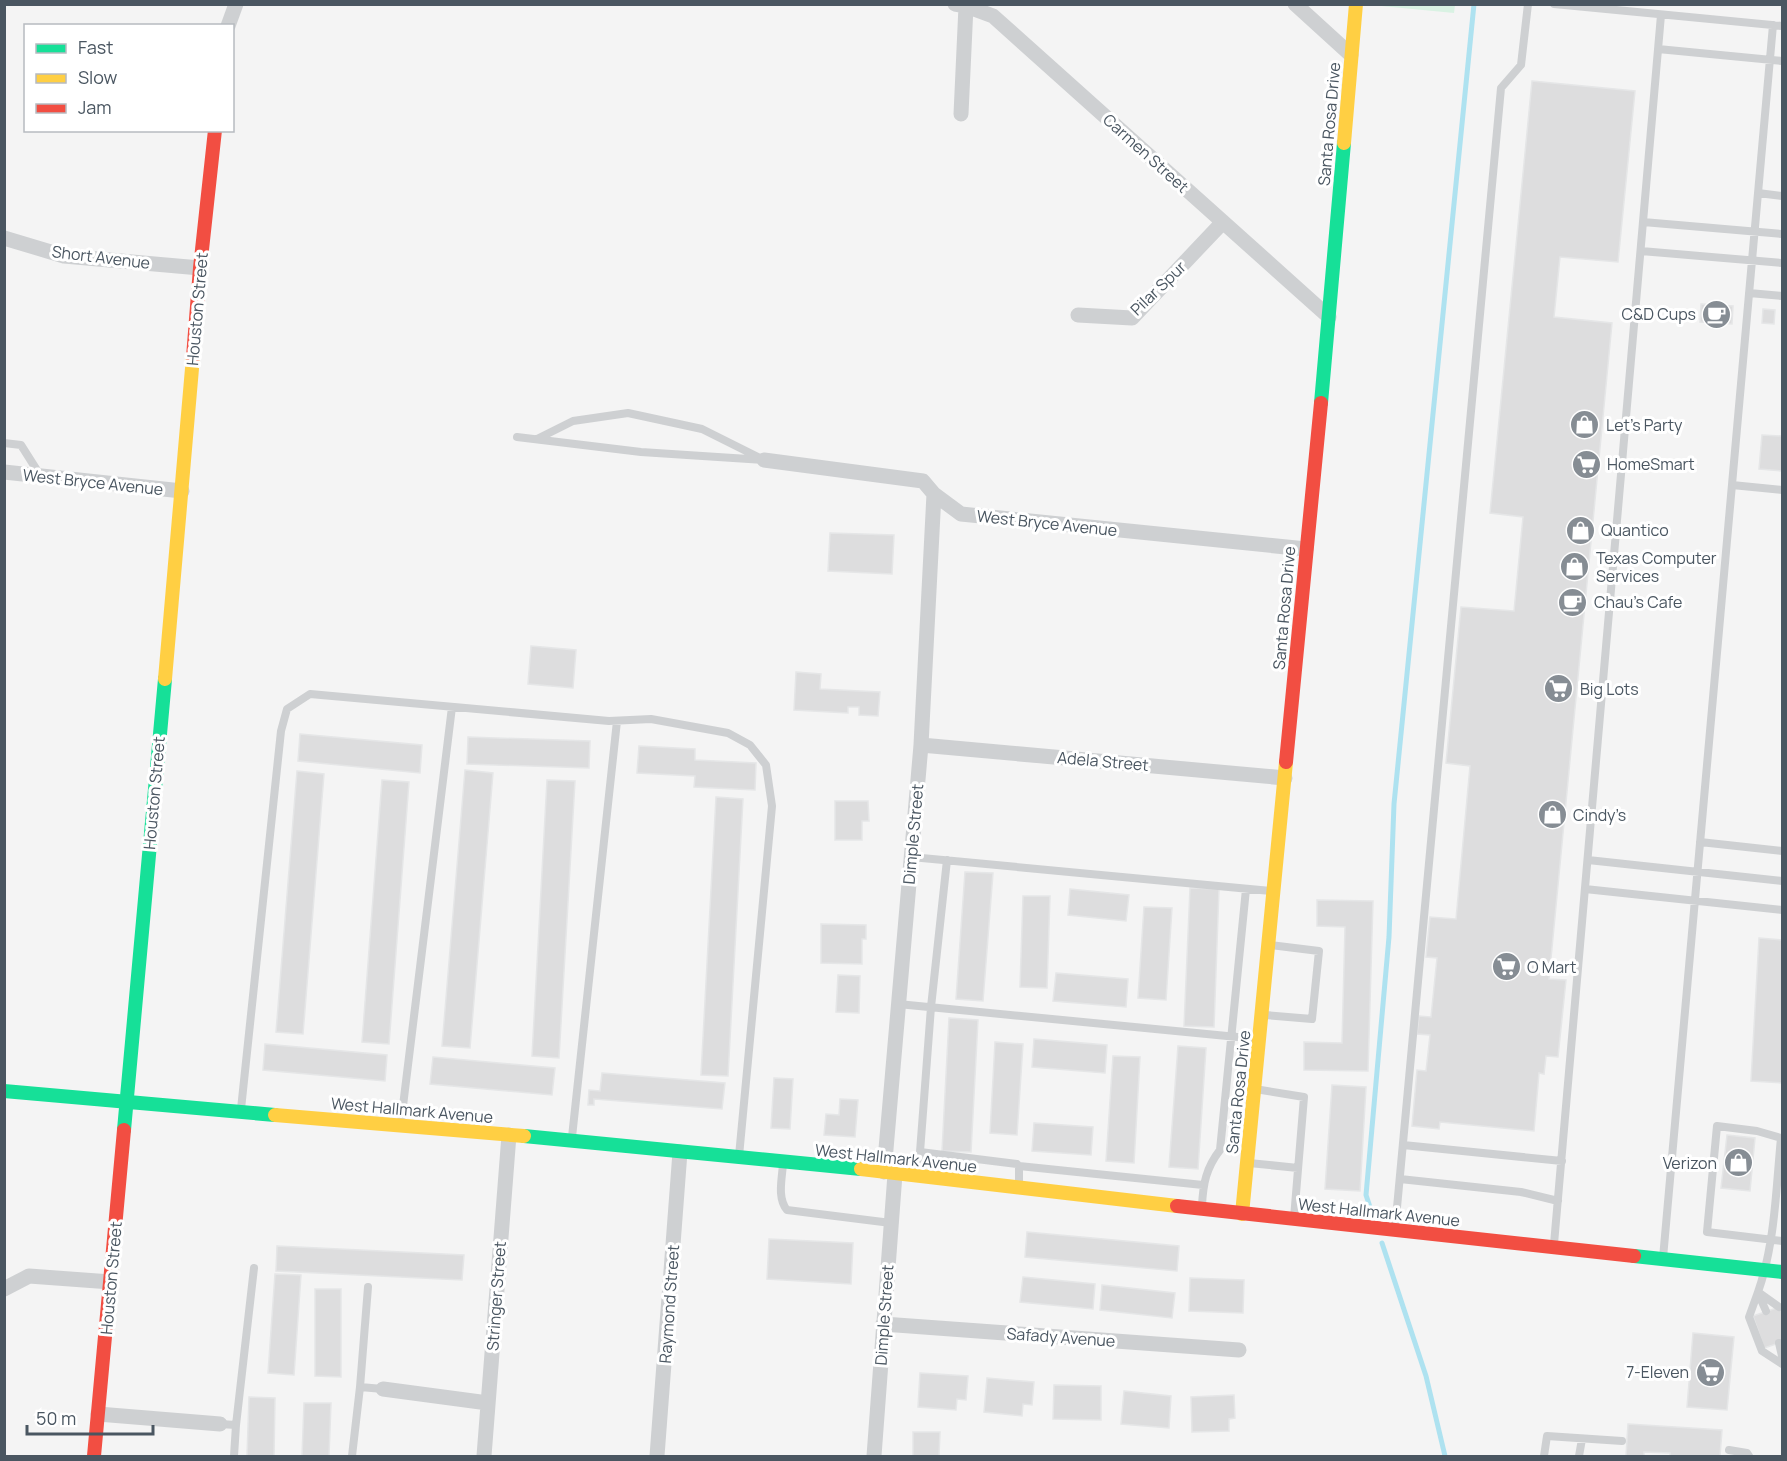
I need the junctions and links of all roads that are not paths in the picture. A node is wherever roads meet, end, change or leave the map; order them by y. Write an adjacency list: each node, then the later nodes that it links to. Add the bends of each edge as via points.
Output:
1 (236, 4): 8 (street)
2 (1295, 4): 12 (street)
3 (1356, 4): 12 (street, Santa Rosa Drive)
4 (1528, 4): 73 (lane, via 1521,65 1501,88)
5 (1554, 4): 7 (lane)
6 (960, 5): 15 (street); 19 (street, Carmen Street, via 993,16)
7 (1661, 15): 9 (lane); 11 (lane)
8 (229, 24)
9 (1773, 25): 10 (lane); 13 (lane)
10 (1782, 26)
11 (1658, 49): 13 (lane); 20 (lane)
12 (1351, 55): 31 (street, Santa Rosa Drive)
13 (1770, 59): 14 (lane); 17 (lane)
14 (1782, 61)
15 (961, 114)
16 (215, 132): 27 (street, Houston Street)
17 (1758, 193): 18 (lane); 21 (lane)
18 (1782, 196)
19 (1222, 222): 30 (street, Pilar Spur, via 1132,318); 31 (street, Carmen Street)
20 (1643, 222): 21 (lane); 24 (lane)
21 (1755, 232): 22 (lane); 25 (lane)
22 (1782, 234)
23 (4, 238): 27 (street, Short Avenue, via 63,256)
24 (1641, 250): 25 (lane); 51 (lane)
25 (1752, 260): 26 (lane); 28 (lane)
26 (1782, 263)
27 (200, 268): 40 (street, Houston Street)
28 (1749, 293): 29 (lane); 38 (lane)
29 (1782, 296)
30 (1078, 315)
31 (1329, 317): 42 (street, Santa Rosa Drive)
32 (517, 437): 33 (lane, West Bryce Avenue)
33 (536, 440): 35 (lane, West Bryce Avenue); 35 (lane, West Bryce Avenue, via 573,421 628,413 702,429)
34 (4, 443): 37 (lane, via 21,445)
35 (764, 460): 41 (street, West Bryce Avenue, via 923,482)
36 (4, 472): 37 (street, West Bryce Avenue)
37 (41, 476): 40 (street, West Bryce Avenue)
38 (1732, 485): 39 (lane); 47 (lane)
39 (1782, 490)
40 (182, 491): 67 (street, Houston Street)
41 (934, 494): 42 (street, West Bryce Avenue, via 961,514); 45 (street, Dimple Street)
42 (1306, 549): 46 (street, Santa Rosa Drive)
43 (452, 707): 44 (lane); 68 (lane, via 310,694 286,709); 69 (lane)
44 (617, 721): 72 (lane); 76 (lane, via 651,718 728,733 750,745 766,765 772,806)
45 (921, 745): 46 (street, Adela Street); 49 (street, Dimple Street)
46 (1285, 778): 56 (street, Santa Rosa Drive)
47 (1700, 842): 48 (lane); 52 (lane)
48 (1782, 851)
49 (911, 857): 50 (lane); 60 (street, Dimple Street)
50 (947, 860): 54 (lane); 61 (lane)
51 (1588, 860): 52 (lane); 55 (lane)
52 (1697, 872): 53 (lane); 57 (lane)
53 (1782, 881)
54 (1246, 889): 56 (lane); 63 (lane)
55 (1586, 889): 57 (lane); 77 (lane)
56 (1274, 891): 59 (street, Santa Rosa Drive)
57 (1694, 900): 58 (lane); 96 (lane)
58 (1782, 910)
59 (1268, 945): 62 (street, Santa Rosa Drive); 62 (lane, via 1319,951 1312,1020)
60 (898, 1004): 61 (lane); 82 (street, Dimple Street)
61 (931, 1007): 63 (lane); 75 (lane)
62 (1262, 1014): 64 (street, Santa Rosa Drive)
63 (1232, 1036): 64 (lane); 85 (lane, via 1220,1150 1211,1161)
64 (1259, 1039): 65 (street, Santa Rosa Drive)
65 (1254, 1089): 79 (street, Santa Rosa Drive); 81 (lane, via 1304,1096)
66 (4, 1091): 67 (street, West Hallmark Avenue)
67 (125, 1101): 68 (street, West Hallmark Avenue); 100 (street, Houston Street)
68 (240, 1112): 69 (street, West Hallmark Avenue)
69 (400, 1126): 70 (street, West Hallmark Avenue)
70 (509, 1136): 72 (street, West Hallmark Avenue); 113 (street, Stringer Street)
71 (1782, 1138): 93 (lane); 93 (lane, via 1717,1126 1707,1232)
72 (572, 1142): 74 (street, West Hallmark Avenue)
73 (1403, 1145): 77 (lane); 84 (lane)
74 (680, 1152): 76 (street, West Hallmark Avenue); 124 (street, Raymond Street)
75 (920, 1152): 80 (lane); 83 (lane)
76 (739, 1158): 78 (street, West Hallmark Avenue)
77 (1562, 1161): 87 (lane)
78 (783, 1162): 82 (street, West Hallmark Avenue); 91 (lane, via 781,1196 787,1210)
79 (1247, 1163): 81 (lane); 89 (street, Santa Rosa Drive)
80 (1019, 1166): 85 (lane); 86 (lane)
81 (1298, 1168): 90 (lane)
82 (889, 1173): 83 (street, West Hallmark Avenue); 91 (street, Dimple Street)
83 (918, 1175): 86 (street, West Hallmark Avenue)
84 (1400, 1179): 87 (lane, via 1521,1192); 92 (lane)
85 (1203, 1185): 88 (lane)
86 (1019, 1188): 88 (street, West Hallmark Avenue)
87 (1558, 1201): 95 (lane)
88 (1201, 1209): 89 (street, West Hallmark Avenue)
89 (1242, 1214): 90 (street, West Hallmark Avenue)
90 (1294, 1219): 92 (street, West Hallmark Avenue)
91 (891, 1223): 106 (street, Dimple Street)
92 (1395, 1230): 95 (street, West Hallmark Avenue)
93 (1770, 1240): 94 (lane); 98 (lane)
94 (1782, 1241)
95 (1554, 1247): 96 (street, West Hallmark Avenue)
96 (1663, 1259): 98 (street, West Hallmark Avenue)
97 (254, 1268): 116 (lane)
98 (1766, 1270): 99 (street, West Hallmark Avenue); 103 (lane)
99 (1782, 1272)
100 (111, 1282): 102 (street, via 29,1276); 114 (street, Houston Street)
101 (368, 1287): 111 (lane)
102 (4, 1289)
103 (1758, 1292): 104 (lane); 105 (lane); 110 (lane, via 1749,1317 1762,1352)
104 (1779, 1307)
105 (1766, 1311)
106 (883, 1324): 108 (street, Safady Avenue); 125 (street, Dimple Street)
107 (1779, 1343): 109 (lane)
108 (1239, 1350)
109 (1782, 1356)
110 (1782, 1364)
111 (360, 1387): 112 (lane); 122 (lane)
112 (383, 1389): 113 (street)
113 (488, 1403): 123 (street, Stringer Street)
114 (98, 1414): 115 (street); 120 (street, Houston Street)
115 (220, 1424): 116 (lane)
116 (236, 1425): 121 (lane)
117 (1582, 1438): 118 (lane); 126 (lane, via 1547,1436); 127 (lane)
118 (1622, 1441)
119 (1728, 1450): 128 (lane)
120 (94, 1456)
121 (234, 1456)
122 (352, 1456)
123 (484, 1456)
124 (657, 1456)
125 (874, 1456)
126 (1544, 1456)
127 (1580, 1456)
128 (1749, 1456)

